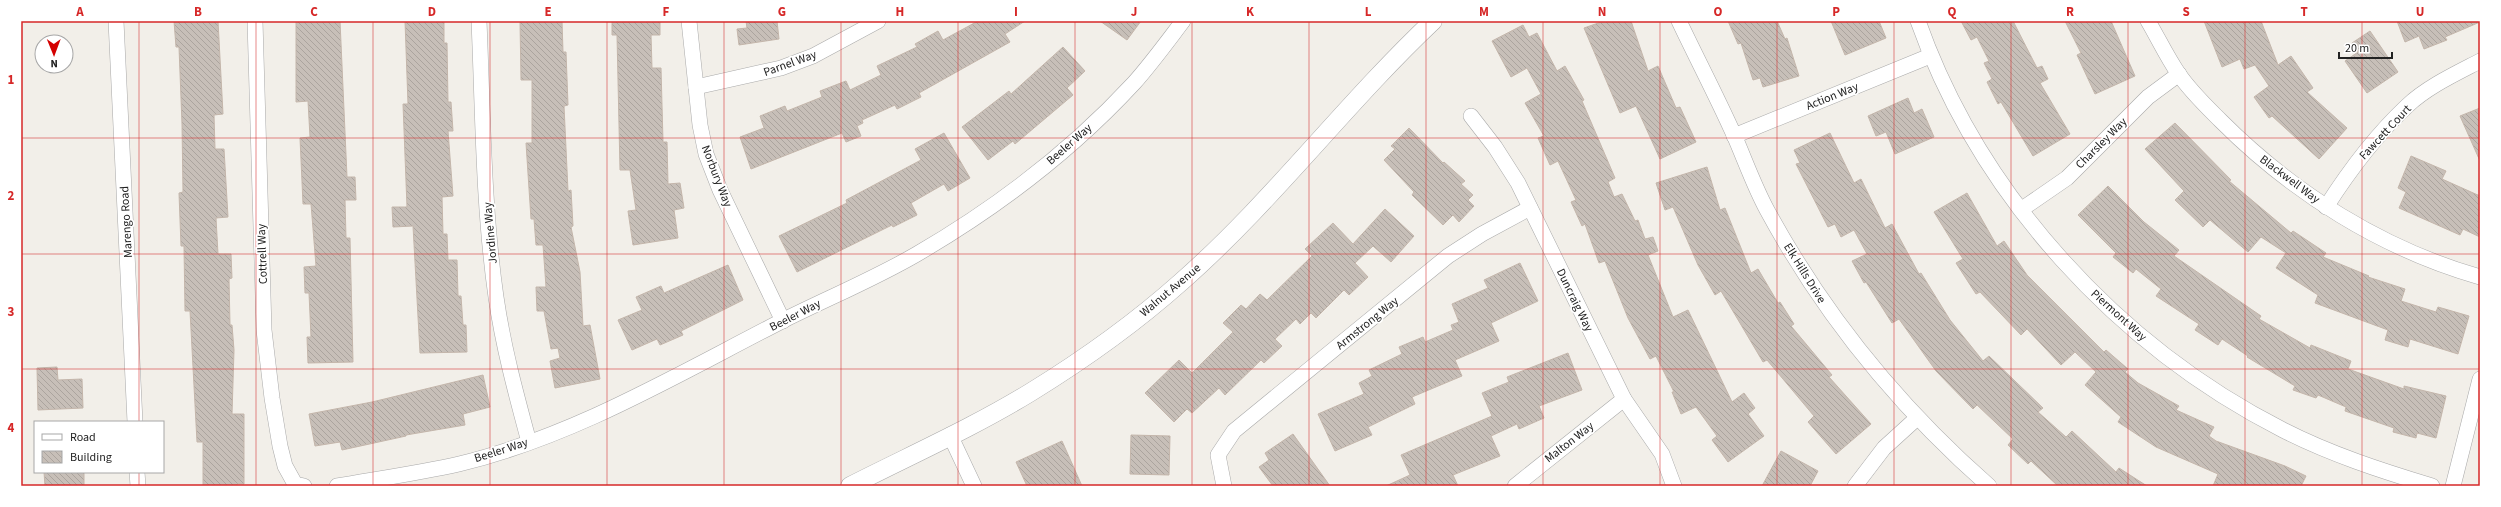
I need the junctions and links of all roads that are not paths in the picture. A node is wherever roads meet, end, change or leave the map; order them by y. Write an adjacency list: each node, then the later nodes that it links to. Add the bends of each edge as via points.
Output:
1 (116, 21): 25 (street, Marengo Road)
2 (255, 21): 29 (street, Cottrell Way, via 264,330 280,446 285,466)
3 (479, 21): 27 (street, Jordine Way, via 488,224 496,296 507,358)
4 (689, 21): 14 (street, Norbury Way)
5 (878, 21): 14 (street, Parnel Way, via 813,56 781,68)
6 (1183, 21): 21 (street, Beeler Way, via 1134,82 1094,123 998,201 915,255)
7 (1433, 21): 26 (street, Walnut Avenue, via 1340,117 1260,207 1180,283 1102,344 1037,388)
8 (1679, 21): 16 (street, Elk Hills Drive)
9 (1918, 21): 11 (street, Piermont Way)
10 (2148, 21): 13 (street, Blackwell Way)
11 (1930, 56): 16 (street, Action Way); 19 (street, Piermont Way, via 1958,113 1994,172)
12 (2480, 61): 17 (street, Fawcett Court, via 2448,78 2407,106 2349,171)
13 (2179, 74): 17 (street, Blackwell Way, via 2241,141); 19 (street, Charsley Way, via 2148,97 2067,178)
14 (696, 87): 21 (street, Norbury Way, via 706,154 720,190)
15 (1471, 116): 18 (street, Duncraig Way, via 1495,147 1518,183)
16 (1734, 136): 24 (street, Elk Hills Drive, via 1752,181 1801,269 1859,352)
17 (2326, 207): 20 (street, Blackwell Way, via 2372,234 2415,254)
18 (1530, 208): 23 (street, Duncraig Way); 34 (street, Armstrong Way, via 1448,256 1234,431 1218,455)
19 (2022, 209): 39 (street, Piermont Way, via 2068,267 2116,315 2167,356 2234,402 2284,430 2333,451)
20 (2480, 277)
21 (783, 320): 27 (street, Beeler Way, via 643,394)
22 (2480, 379): 40 (street)
23 (1624, 399): 35 (street, Malton Way); 36 (street, Duncraig Way, via 1662,454)
24 (1916, 418): 37 (street, via 1884,448); 38 (street, Elk Hills Drive, via 1955,458)
25 (135, 421)
26 (950, 435): 32 (street, Walnut Avenue); 33 (street)
27 (529, 442): 31 (street, Beeler Way, via 459,464)
28 (137, 473): 30 (street)
29 (299, 485)
30 (138, 486)
31 (337, 486)
32 (850, 486)
33 (974, 486)
34 (1224, 486)
35 (1515, 486)
36 (1674, 486)
37 (1855, 486)
38 (1989, 486)
39 (2432, 486)
40 (2452, 486)

